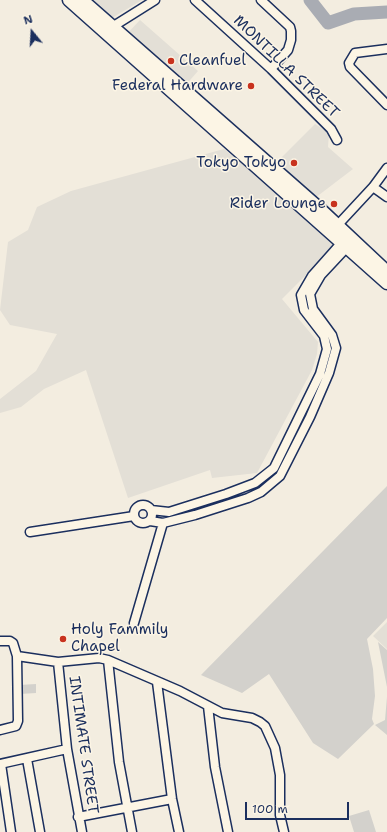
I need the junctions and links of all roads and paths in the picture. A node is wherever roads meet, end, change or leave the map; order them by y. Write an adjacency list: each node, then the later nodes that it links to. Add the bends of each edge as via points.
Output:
1 (69, 0): 6 (main road)
2 (82, 0): 6 (main road)
3 (155, 0): 6 (street)
4 (195, 0): 8 (street, MONTILLA STREET)
5 (261, 0): 8 (street, via 290,27 291,31 288,50)
6 (108, 30): 14 (main road)
7 (387, 49): 9 (street, via 355,53 349,63)
8 (270, 69): 10 (street, MONTILLA STREET, via 331,129)
9 (387, 104)
10 (337, 140)
11 (387, 168): 12 (street)
12 (373, 187): 13 (street); 14 (street)
13 (387, 197)
14 (334, 229): 15 (main road)
15 (348, 241): 16 (main road); 17 (main road); 18 (street, via 312,276 301,295 304,310 324,336 327,349 320,374); 19 (street, via 321,275 310,294 313,309 332,335 336,348 329,373)
16 (387, 272)
17 (387, 283)
18 (302, 412): 19 (street); 20 (street, via 274,468)
19 (310, 417): 21 (street, via 280,476)
20 (254, 483): 21 (street); 22 (street, via 169,512)
21 (261, 492): 25 (street, via 195,515)
22 (151, 510): 23 (street, via 141,505 136,508); 24 (street)
23 (134, 516): 24 (street, via 139,523); 26 (street)
24 (150, 521): 25 (street)
25 (163, 523): 27 (street)
26 (30, 532)
27 (134, 623)
28 (0, 641): 29 (street, via 14,643)
29 (17, 656): 31 (street); 34 (street, via 18,721 16,726)
30 (108, 660): 31 (street, via 99,658); 32 (street); 39 (street)
31 (58, 662): 35 (street, INTIMATE STREET)
32 (157, 682): 33 (street); 38 (street)
33 (208, 706): 46 (street, via 215,767); 47 (street, via 222,713 252,718 265,726 275,748 280,775 280,815)
34 (0, 730)
35 (67, 749): 36 (street); 40 (street, INTIMATE STREET)
36 (27, 759): 37 (street); 42 (street)
37 (0, 764): 41 (street)
38 (172, 799): 39 (street); 45 (street)
39 (126, 807): 40 (street); 44 (street)
40 (78, 817): 43 (street, INTIMATE STREET)
41 (11, 832)
42 (40, 832)
43 (82, 832)
44 (132, 832)
45 (179, 832)
46 (228, 832)
47 (284, 832)

